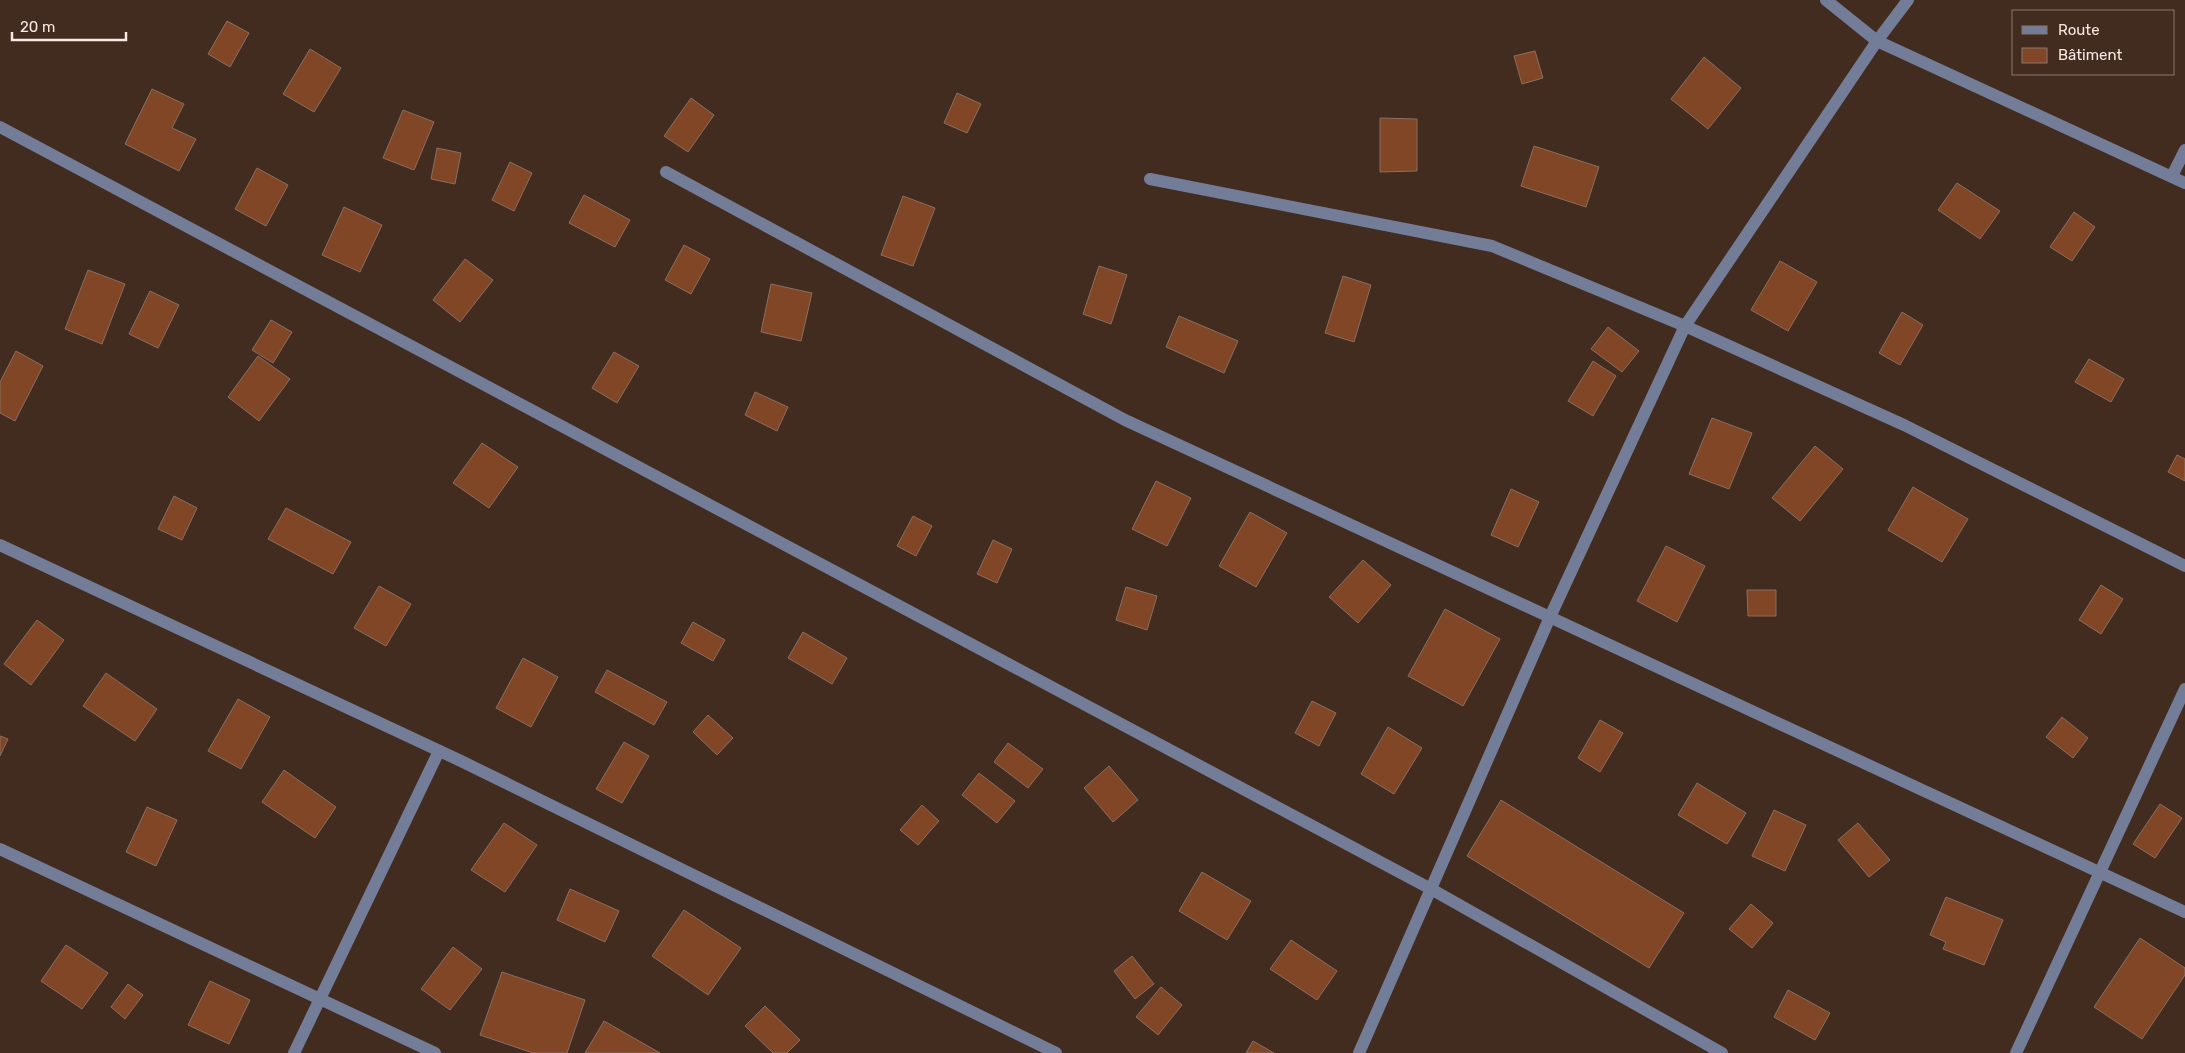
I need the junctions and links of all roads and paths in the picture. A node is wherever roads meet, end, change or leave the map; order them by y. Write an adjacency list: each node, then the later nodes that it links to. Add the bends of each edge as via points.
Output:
1 (1826, 0): 3 (street)
2 (1908, 0): 3 (street)
3 (1877, 41): 7 (street); 10 (street)
4 (0, 126): 18 (street)
5 (2185, 150): 7 (street)
6 (666, 172): 13 (street, via 1126,420)
7 (2172, 176): 9 (street)
8 (1150, 179): 10 (street, via 1492,246)
9 (2185, 183)
10 (1685, 326): 12 (street, via 1904,425); 13 (street)
11 (0, 545): 15 (street)
12 (2185, 566)
13 (1550, 617): 17 (street); 18 (street)
14 (2185, 689): 17 (street)
15 (439, 751): 20 (street); 23 (street)
16 (0, 848): 20 (street)
17 (2101, 872): 19 (street); 26 (street)
18 (1431, 889): 24 (street); 25 (street)
19 (2185, 912)
20 (320, 999): 21 (street); 22 (street)
21 (294, 1053)
22 (435, 1053)
23 (1056, 1053)
24 (1359, 1053)
25 (1722, 1053)
26 (2016, 1053)

